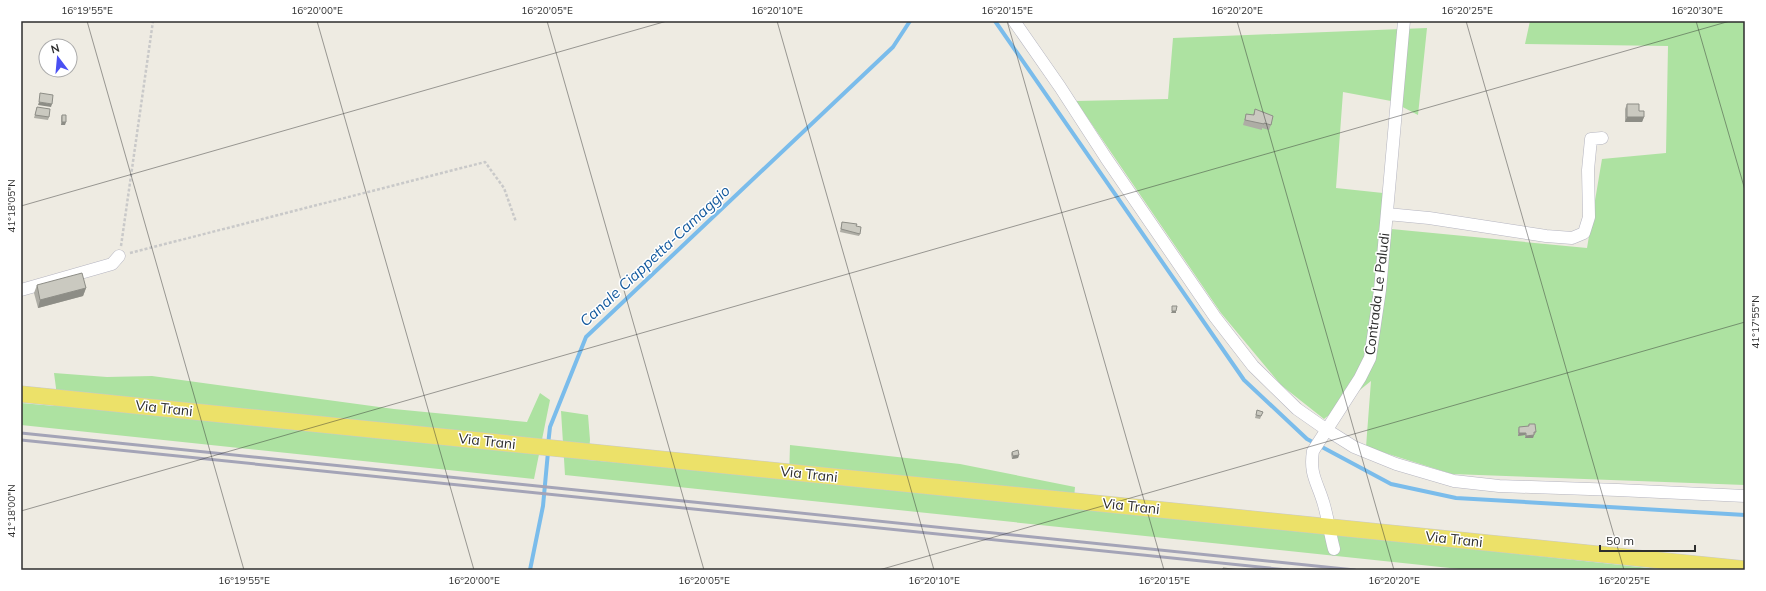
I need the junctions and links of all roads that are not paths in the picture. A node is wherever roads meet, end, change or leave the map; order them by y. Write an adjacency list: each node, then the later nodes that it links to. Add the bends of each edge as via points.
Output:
1 (1014, 21): 8 (street, via 1215,317 1253,366)
2 (1404, 21): 4 (street, Contrada Le Paludi)
3 (1602, 138): 4 (street, via 1591,139 1588,170 1589,217 1584,233 1572,238)
4 (1387, 214): 8 (street, Contrada Le Paludi, via 1370,358)
5 (119, 256): 6 (street, via 112,264)
6 (21, 290)
7 (21, 394): 10 (main road, Via Trani)
8 (1324, 435): 9 (street, via 1396,464 1454,480 1499,486); 10 (street, Contrada Le Paludi, via 1313,451 1311,464)
9 (1745, 496)
10 (1328, 526): 11 (street, Contrada Le Paludi); 12 (main road, Via Trani)
11 (1334, 549)
12 (1745, 569)

